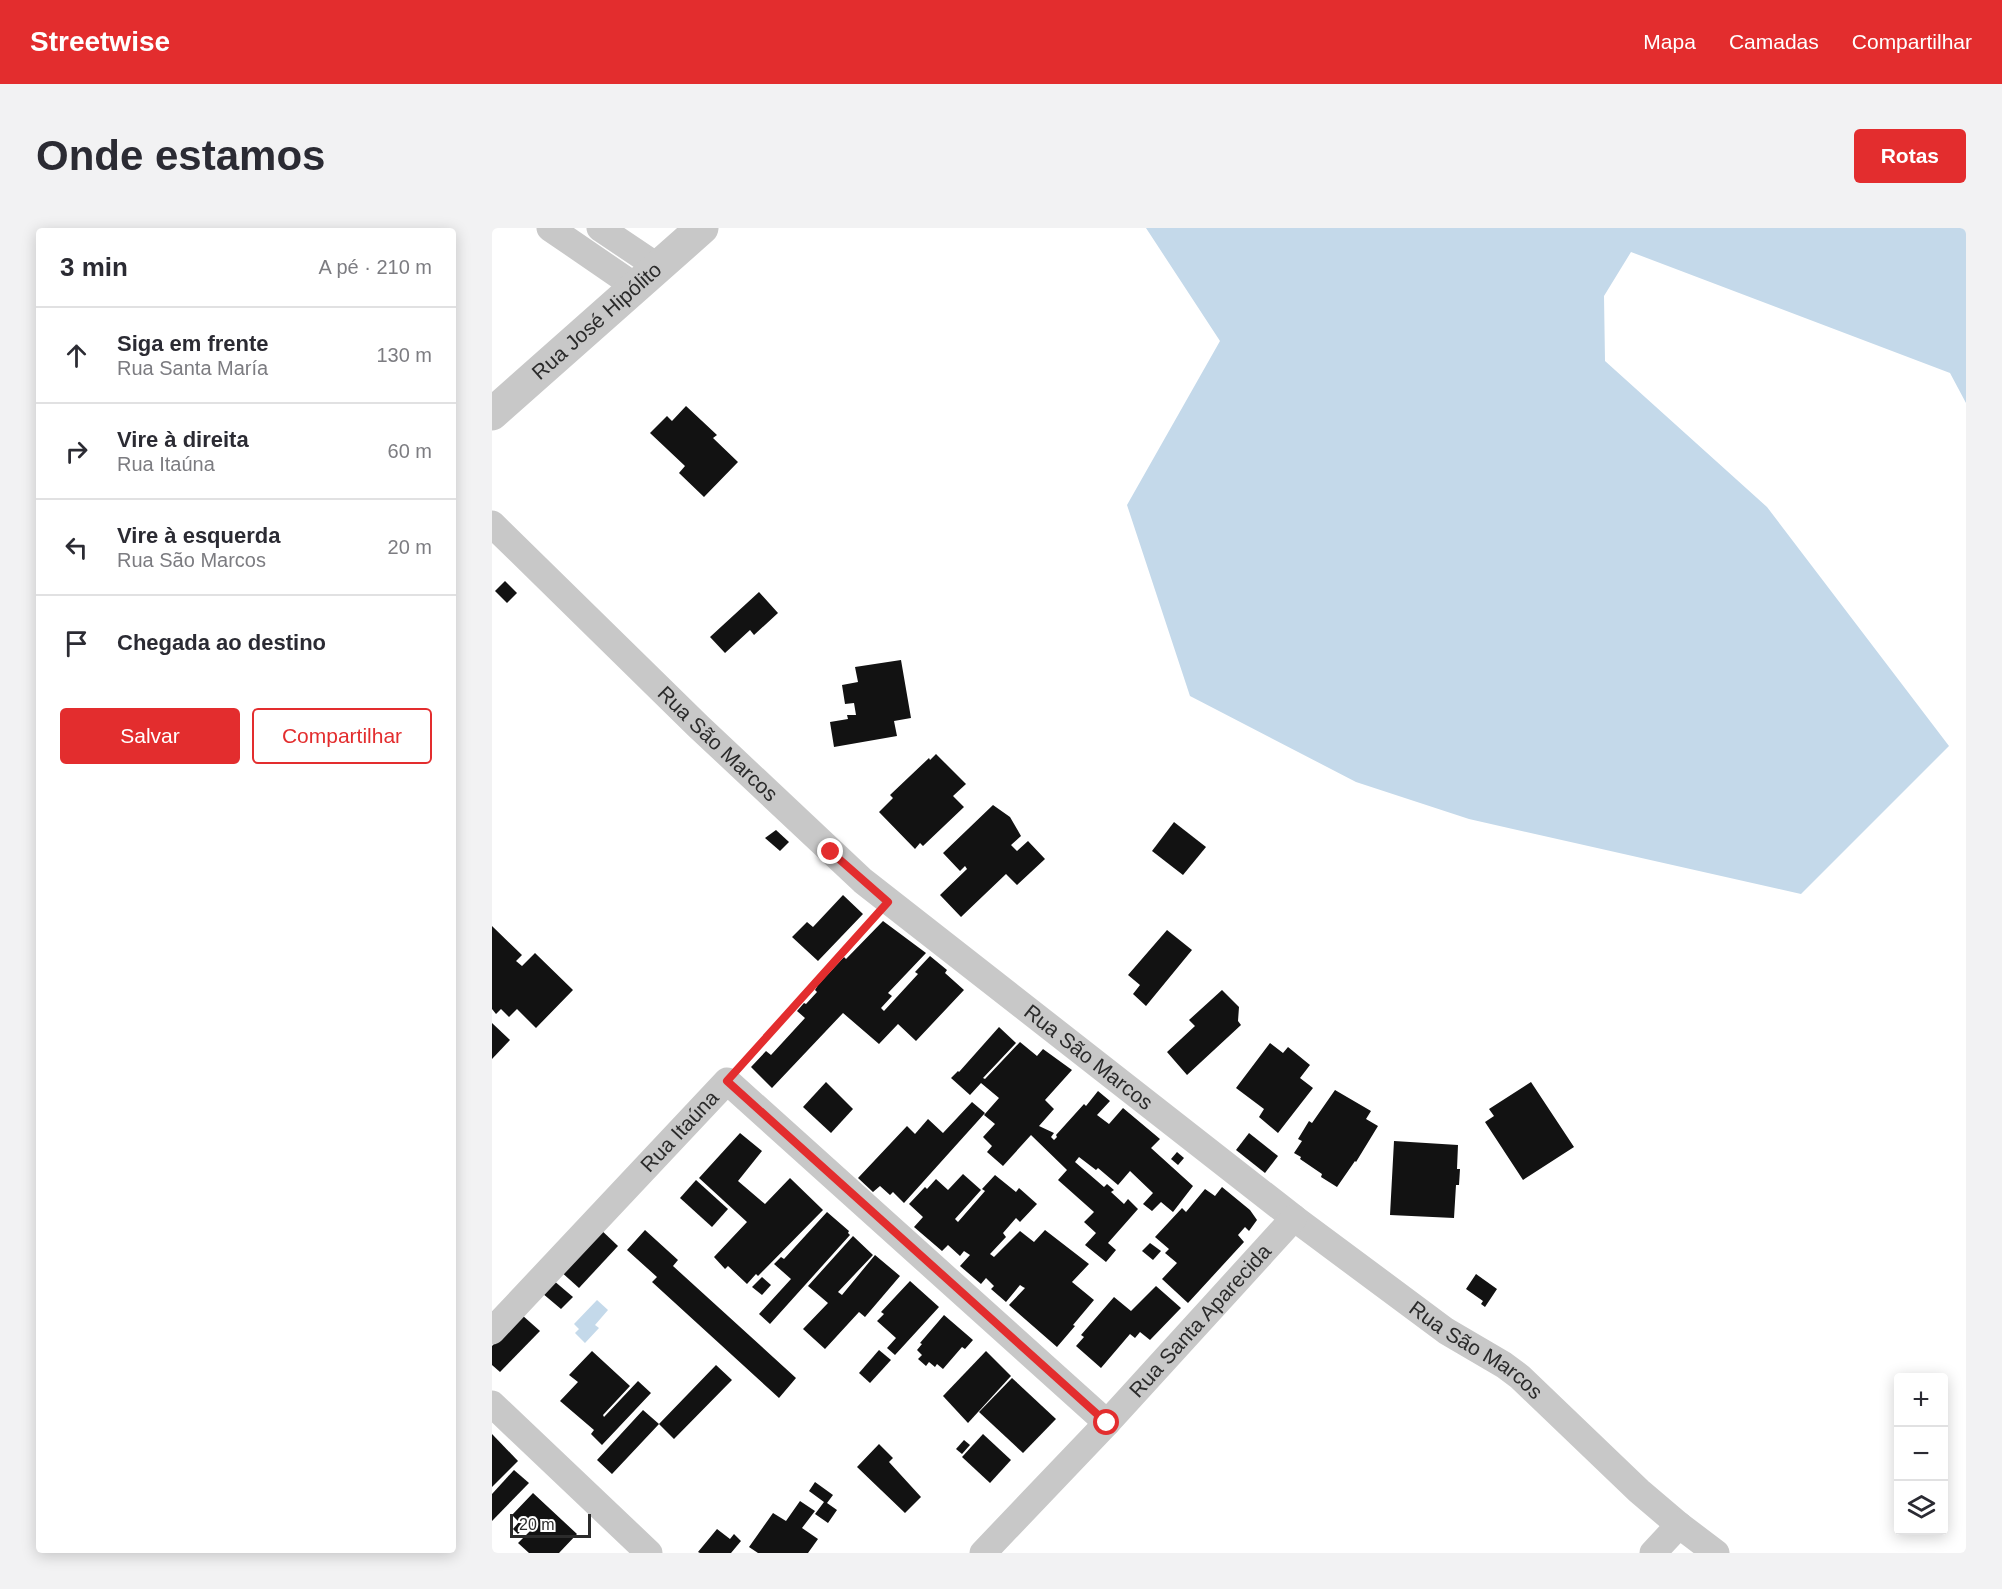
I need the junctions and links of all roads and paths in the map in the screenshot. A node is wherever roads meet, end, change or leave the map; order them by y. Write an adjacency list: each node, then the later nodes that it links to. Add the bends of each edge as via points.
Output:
1 (550, 228): 4 (street)
2 (600, 228): 4 (street)
3 (702, 228): 4 (street, Rua José Hipólito)
4 (647, 277): 5 (street, Rua José Hipólito)
5 (492, 414)
6 (492, 524): 7 (street, Rua São Marcos, via 748,773)
7 (888, 902): 8 (path, Rua Itaúna); 9 (street, Rua São Marcos)
8 (727, 1081): 10 (street, Rua Itaúna); 12 (street)
9 (1294, 1218): 12 (street, Rua Santa Aparecida); 13 (street, Rua São Marcos, via 1446,1331 1520,1377)
10 (492, 1331)
11 (492, 1404): 14 (street)
12 (1107, 1423): 15 (street, Rua Santa Aparecida)
13 (1679, 1526): 16 (street); 17 (street, Rua São Marcos)
14 (649, 1553)
15 (983, 1553)
16 (1653, 1553)
17 (1716, 1553)

